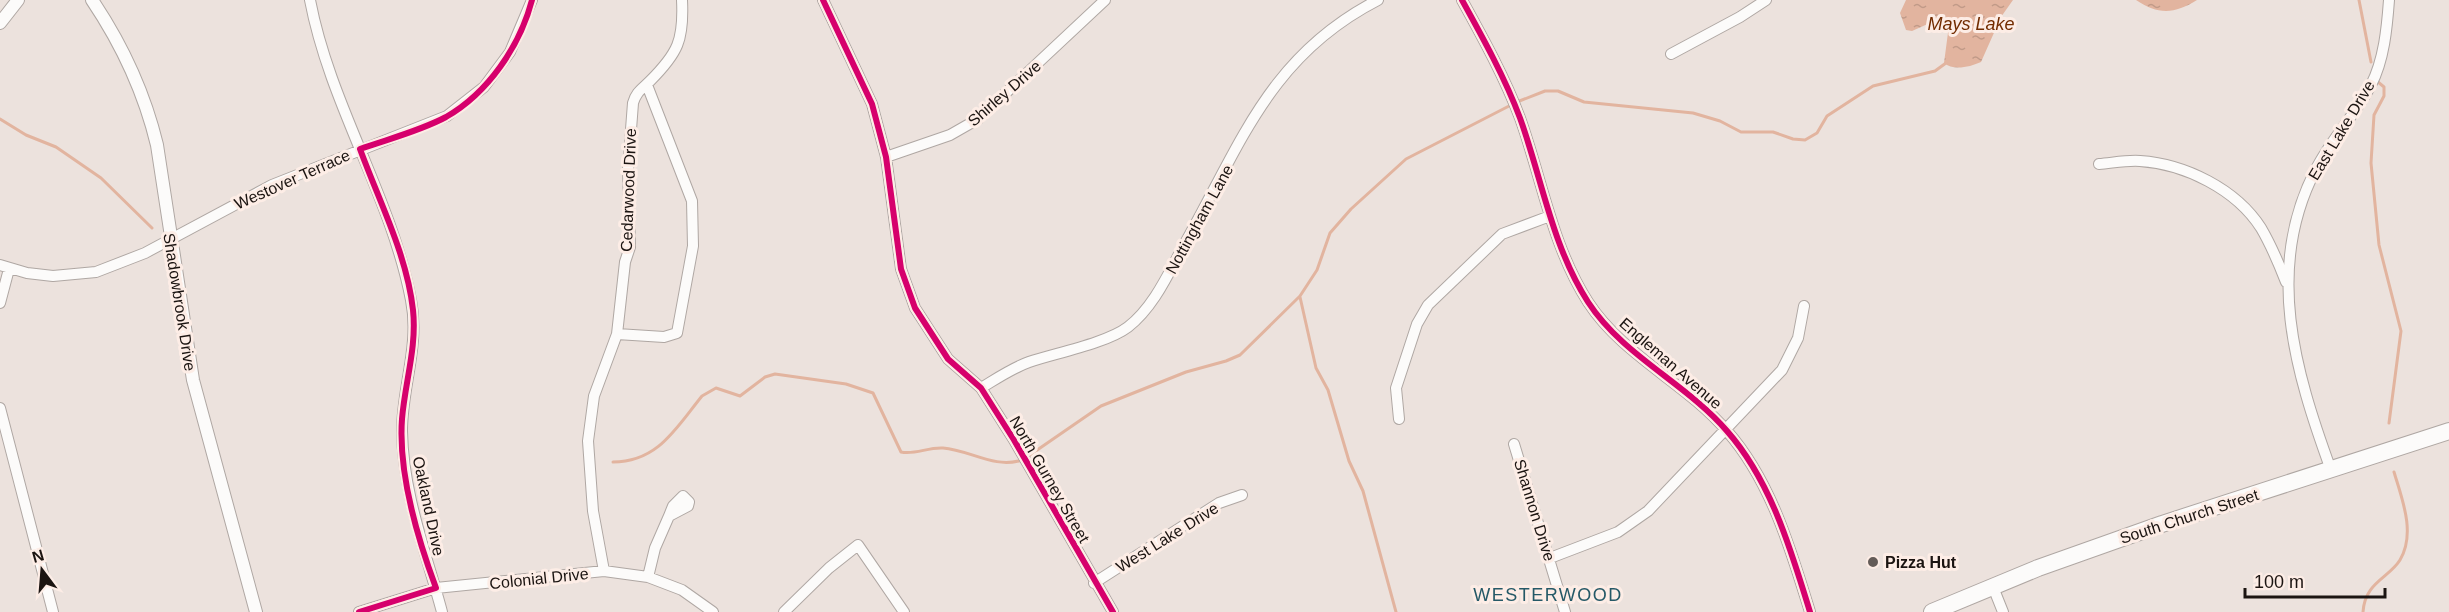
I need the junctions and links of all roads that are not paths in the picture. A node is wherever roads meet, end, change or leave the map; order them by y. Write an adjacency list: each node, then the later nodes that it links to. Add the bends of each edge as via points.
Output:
1 (18, 0): 12 (street)
2 (92, 0): 19 (street, Shadowbrook Drive, via 142,90 157,145)
3 (310, 0): 15 (street, Oakland Drive, via 323,56)
4 (532, 0): 15 (street, Westover Terrace, via 510,52 484,87 447,116)
5 (682, 0): 14 (street, Cedarwood Drive, via 679,46)
6 (823, 0): 16 (street, North Gurney Street, via 872,104)
7 (1105, 0): 16 (street, Shirley Drive, via 978,119 950,135)
8 (1378, 0): 25 (street, Nottingham Lane, via 1315,40 1267,94 1161,288 1128,327 1026,363)
9 (1462, 0): 18 (street, Engleman Avenue, via 1520,118)
10 (1766, 0): 13 (street)
11 (2390, 0): 21 (street, East Lake Drive, via 2387,29 2372,84 2333,139 2297,214)
12 (0, 23)
13 (1671, 54)
14 (647, 85): 24 (street, Cedarwood Drive, via 636,94 631,112 630,247); 24 (street, via 692,201 693,246 677,333 664,337)
15 (360, 149): 19 (street, Westover Terrace, via 272,185); 39 (street, Oakland Drive, via 395,240 411,300 414,350 402,418 405,473 425,560)
16 (886, 157): 25 (street, North Gurney Street, via 897,250 907,289 948,359)
17 (2099, 164): 21 (street, via 2140,161 2176,168 2222,188 2260,227)
18 (1550, 216): 27 (street, via 1502,234 1428,305 1417,324 1396,388); 28 (street, Engleman Avenue, via 1573,276 1606,325)
19 (170, 239): 20 (street, Westover Terrace, via 96,272 53,276); 41 (street, Shadowbrook Drive, via 193,380)
20 (4, 267): 22 (street)
21 (2286, 282): 31 (street, East Lake Drive, via 2296,366)
22 (0, 303)
23 (1804, 306): 28 (street, via 1798,338 1782,370)
24 (617, 334): 35 (street, Cedarwood Drive, via 594,396 588,441 593,511)
25 (981, 388): 37 (street, North Gurney Street)
26 (0, 408): 40 (street)
27 (1399, 419)
28 (1727, 430): 34 (street, via 1648,511 1618,532); 49 (street, Engleman Avenue, via 1750,460 1772,503)
29 (2449, 431): 31 (main road, South Church Street)
30 (1514, 444): 34 (street, Shannon Drive)
31 (2331, 470): 38 (main road, South Church Street, via 2162,524)
32 (1242, 495): 37 (street, West Lake Drive, via 1219,503)
33 (669, 516): 36 (street)
34 (1550, 558): 48 (street, Shannon Drive)
35 (604, 571): 36 (street, Colonial Drive); 39 (street, Colonial Drive)
36 (648, 577): 44 (street, Colonial Drive, via 682,590)
37 (1094, 584): 47 (street, North Gurney Street)
38 (1993, 587): 50 (main road, South Church Street); 51 (street)
39 (436, 588): 42 (street, Colonial Drive); 43 (street, Oakland Drive)
40 (53, 612)
41 (256, 612)
42 (359, 612)
43 (442, 612)
44 (713, 612)
45 (784, 612): 46 (street, via 852,548 859,546)
46 (903, 612)
47 (1113, 612)
48 (1566, 612)
49 (1810, 612)
50 (1932, 612)
51 (2003, 612)

